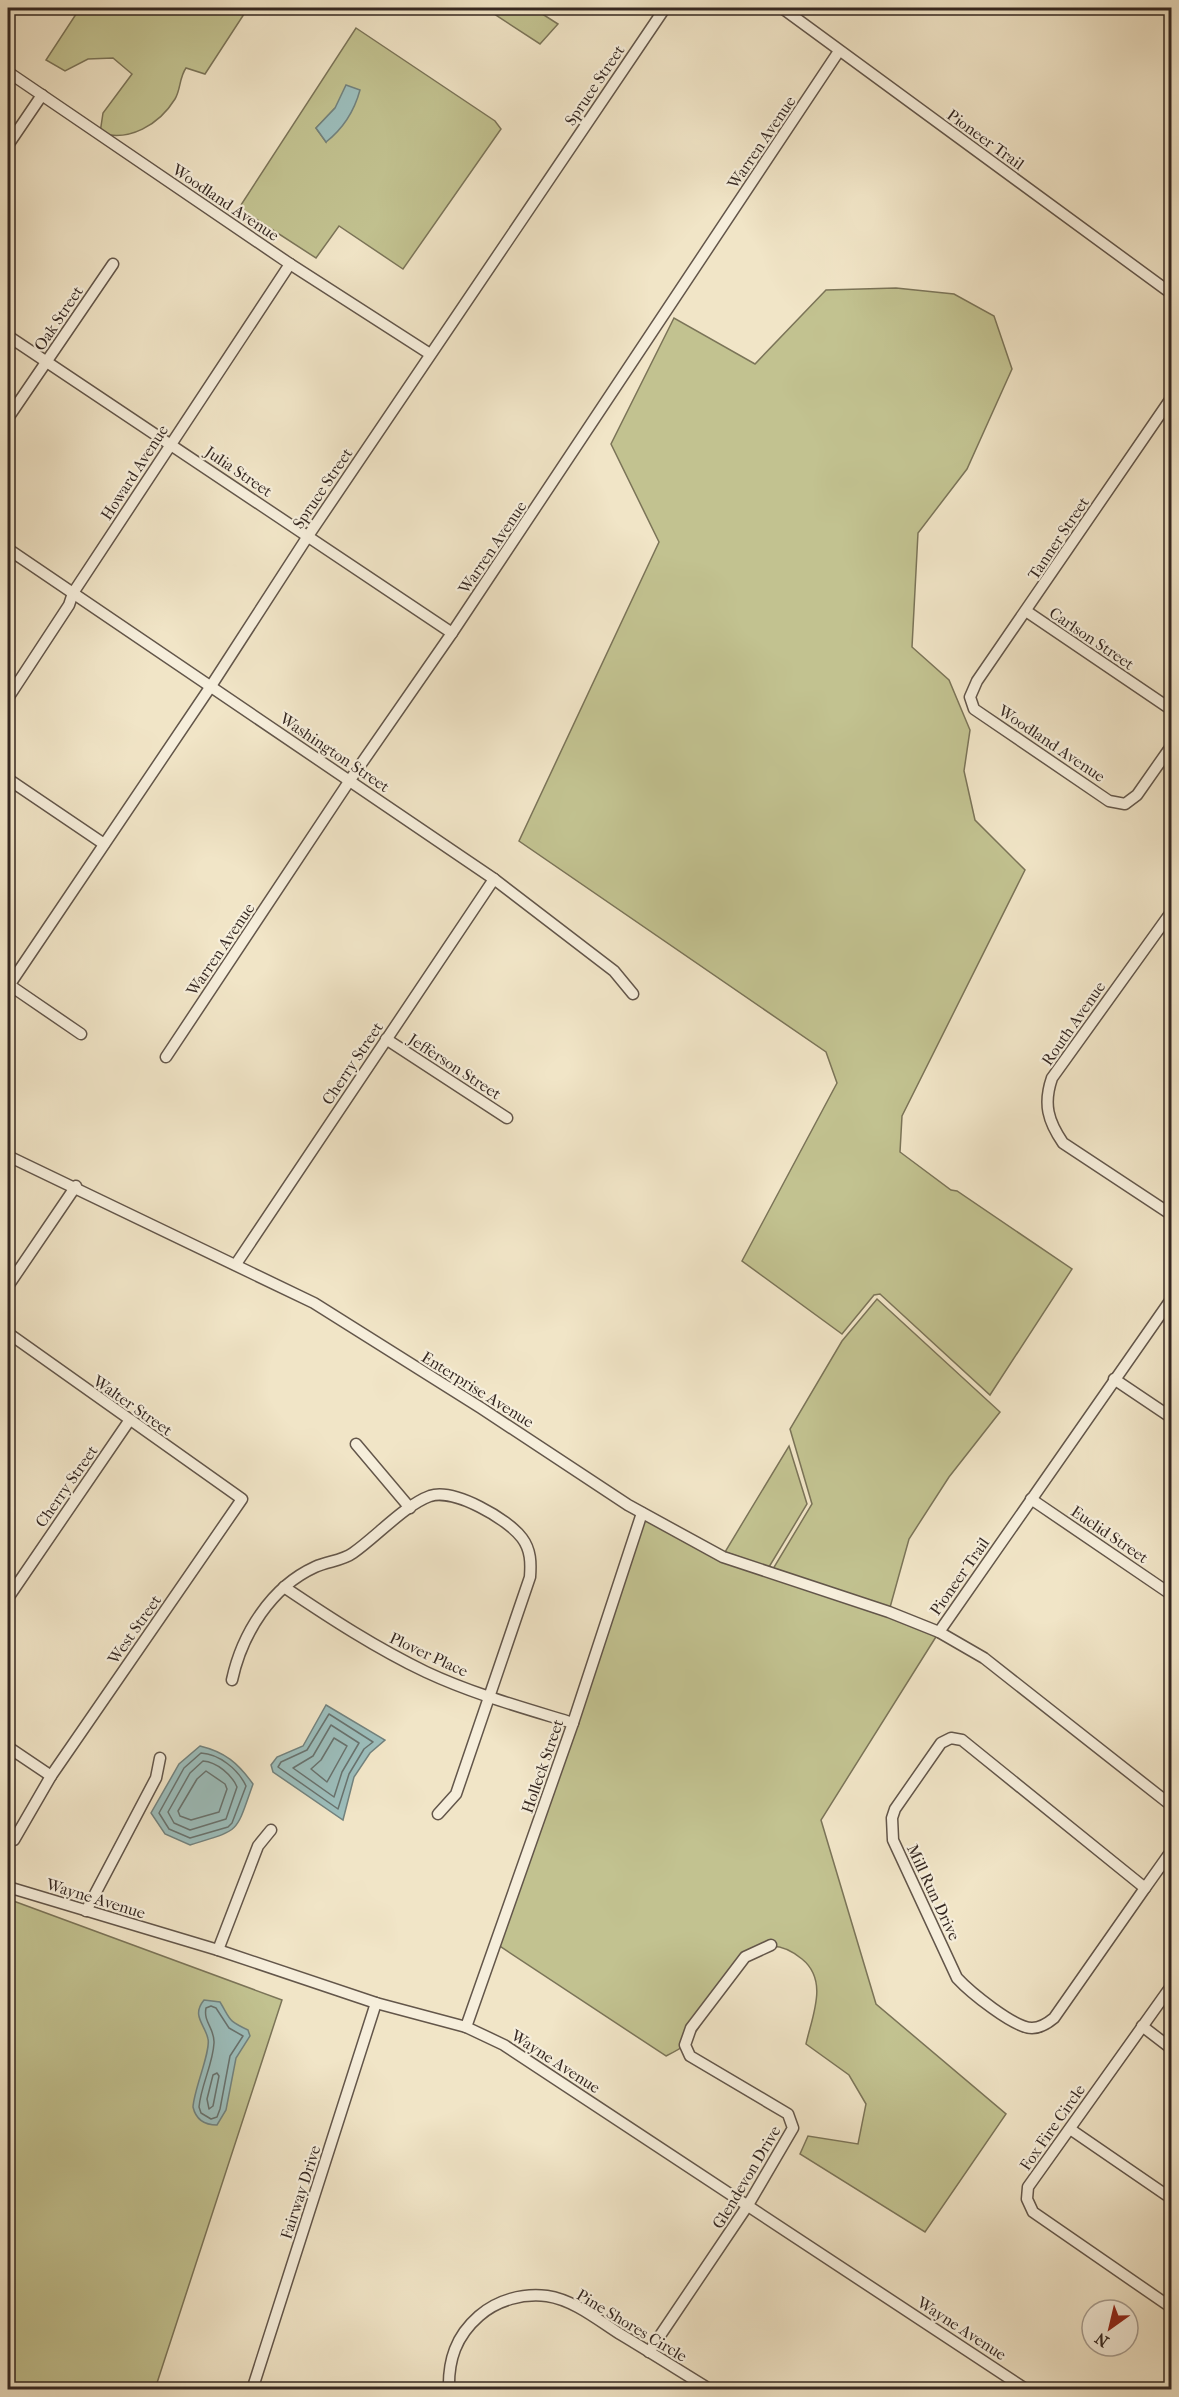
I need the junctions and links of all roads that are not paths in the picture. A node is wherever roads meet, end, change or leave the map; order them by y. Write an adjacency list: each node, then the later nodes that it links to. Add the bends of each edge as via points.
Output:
1 (665, 8): 11 (street, Spruce Street)
2 (782, 8): 3 (street, Pioneer Trail)
3 (839, 51): 9 (street, Pioneer Trail); 20 (street, Warren Avenue)
4 (8, 72): 5 (street, Woodland Avenue)
5 (42, 95): 6 (street); 8 (street, Woodland Avenue)
6 (8, 145)
7 (113, 264): 12 (street, Oak Street)
8 (290, 264): 11 (street, Woodland Avenue); 15 (street, Howard Avenue)
9 (1172, 294)
10 (8, 336): 12 (street, Julia Street)
11 (430, 354): 16 (street, Spruce Street)
12 (46, 362): 14 (street, Oak Street); 15 (street, Julia Street)
13 (1172, 397): 19 (street, Tanner Street)
14 (8, 418)
15 (170, 444): 16 (street, Julia Street); 18 (street, Howard Avenue)
16 (308, 536): 20 (street, Julia Street); 21 (street, Spruce Street)
17 (8, 549): 18 (street, Washington Street)
18 (73, 593): 21 (street, Washington Street); 23 (street, Howard Avenue)
19 (1026, 611): 22 (street, Tanner Street, via 976,681); 24 (street, Carlson Street)
20 (452, 633): 27 (street, Warren Avenue)
21 (211, 686): 27 (street, Washington Street); 28 (street, Spruce Street)
22 (970, 696): 25 (street, Woodland Avenue, via 974,709 1109,801 1125,804 1137,795)
23 (8, 698)
24 (1172, 710)
25 (1172, 745)
26 (8, 780): 28 (street)
27 (350, 780): 29 (street, Washington Street); 35 (street, Warren Avenue)
28 (104, 844): 31 (street, Spruce Street)
29 (494, 879): 32 (street, Washington Street, via 614,971); 34 (street, Cherry Street)
30 (1172, 911): 39 (street, Routh Avenue, via 1052,1078 1047,1094 1048,1116 1063,1143)
31 (8, 986): 33 (street)
32 (633, 994)
33 (81, 1034)
34 (386, 1039): 36 (street, Jefferson Street); 40 (street, Cherry Street)
35 (166, 1057)
36 (507, 1118)
37 (8, 1155): 38 (street, Enterprise Avenue)
38 (76, 1186): 40 (street, Enterprise Avenue); 41 (street)
39 (1172, 1215)
40 (236, 1264): 51 (street, Enterprise Avenue, via 314,1303)
41 (8, 1286)
42 (1172, 1298): 44 (street, Pioneer Trail)
43 (8, 1333): 46 (street, Walter Street)
44 (1114, 1379): 45 (street); 49 (street, Pioneer Trail)
45 (1172, 1418)
46 (129, 1421): 48 (street, Walter Street); 54 (street, Cherry Street)
47 (356, 1444): 50 (street)
48 (242, 1499): 61 (street, West Street)
49 (1031, 1499): 53 (street, Euclid Street); 55 (street, Pioneer Trail)
50 (410, 1508): 52 (street, via 346,1558 315,1567); 57 (street, via 431,1496 465,1499 513,1529 528,1548 530,1577)
51 (642, 1513): 55 (street, Enterprise Avenue, via 723,1557); 58 (street, Holleck Street)
52 (284, 1587): 56 (street, via 263,1610 238,1652); 57 (street, Plover Place, via 351,1632 427,1672)
53 (1172, 1595)
54 (8, 1598)
55 (939, 1632): 62 (street, Pioneer Trail, via 984,1658)
56 (232, 1680)
57 (491, 1697): 58 (street, Plover Place); 63 (street, via 456,1794)
58 (573, 1723): 75 (street, Holleck Street)
59 (8, 1747): 61 (street)
60 (160, 1758): 69 (street, via 156,1778)
61 (51, 1776): 65 (street, West Street)
62 (1172, 1806)
63 (438, 1814)
64 (271, 1830): 71 (street, via 258,1846)
65 (15, 1840)
66 (1172, 1850): 68 (street, Mill Run Drive)
67 (8, 1887): 69 (street, Wayne Avenue)
68 (1146, 1888): 68 (street, Mill Run Drive, via 1054,2018 1046,2025 1032,2028 1018,2024 957,1978 893,1840 892,1818 941,1743 951,1738 962,1740)
69 (86, 1911): 71 (street, Wayne Avenue)
70 (771, 1945): 79 (street, Glendevon Drive, via 745,1957 691,2028 685,2045 690,2056 788,2114 794,2128)
71 (218, 1950): 73 (street, Wayne Avenue)
72 (1172, 1985): 74 (street, Fox Fire Circle)
73 (376, 2003): 75 (street, Wayne Avenue); 82 (street, Fairway Drive)
74 (1142, 2026): 76 (street); 77 (street, Fox Fire Circle)
75 (466, 2027): 79 (street, Wayne Avenue, via 504,2045)
76 (1172, 2049)
77 (1070, 2129): 78 (street); 80 (street, Fox Fire Circle, via 1028,2187 1027,2199 1033,2212)
78 (1172, 2199)
79 (748, 2205): 81 (street, Glendevon Drive); 85 (street, Wayne Avenue)
80 (1172, 2308)
81 (649, 2352): 83 (street, Pine Shores Circle, via 579,2308 549,2297 527,2295 505,2300 468,2326 448,2367); 84 (street, Pine Shores Circle)
82 (252, 2390)
83 (448, 2390)
84 (711, 2390)
85 (1027, 2390)

